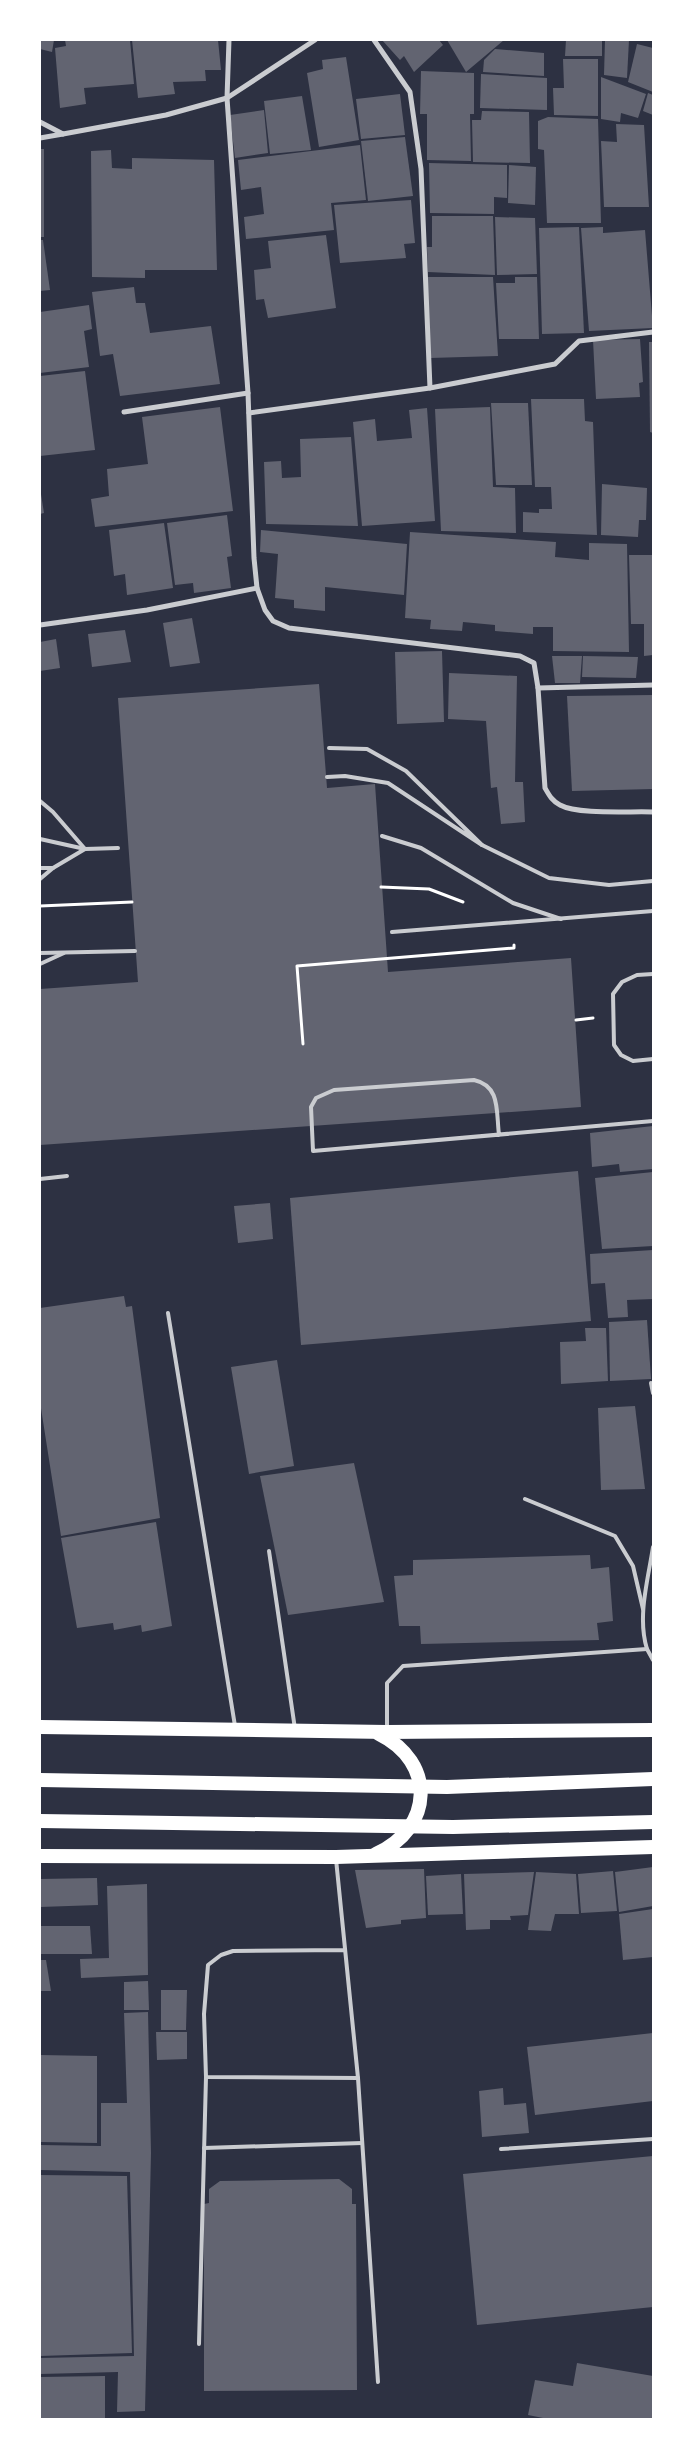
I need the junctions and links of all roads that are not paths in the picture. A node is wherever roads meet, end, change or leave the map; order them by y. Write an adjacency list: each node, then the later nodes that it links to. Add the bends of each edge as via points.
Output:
1 (230, 40): 4 (street)
2 (315, 40): 4 (street)
3 (374, 40): 9 (street, via 410,92 422,169)
4 (227, 98): 6 (street, via 166,115); 10 (street)
5 (40, 122): 6 (street)
6 (63, 134): 7 (street)
7 (40, 138)
8 (653, 332): 9 (street, via 579,341 555,364)
9 (430, 388): 12 (street)
10 (248, 393): 11 (street); 12 (street)
11 (124, 412)
12 (249, 413): 13 (street)
13 (257, 588): 14 (street, via 147,610); 16 (street, via 273,621 289,628 520,656 534,663)
14 (40, 625)
15 (653, 685): 16 (street)
16 (538, 688): 20 (street, via 545,788 552,800 574,810)
17 (328, 748): 23 (lane, via 367,749 406,771)
18 (328, 777): 23 (lane, via 345,776 388,783)
19 (40, 801): 25 (lane)
20 (653, 812)
21 (382, 836): 31 (lane, via 421,848 513,904)
22 (40, 839): 25 (lane)
23 (482, 845): 29 (lane, via 549,878 609,885)
24 (118, 848): 25 (lane)
25 (85, 849): 27 (lane)
26 (40, 868): 27 (lane)
27 (53, 868): 28 (lane)
28 (40, 879)
29 (653, 881)
30 (653, 911): 31 (lane)
31 (563, 920): 32 (lane)
32 (392, 932)
33 (135, 951): 34 (lane)
34 (66, 952): 35 (lane); 36 (lane)
35 (40, 954)
36 (40, 964)
37 (653, 974): 38 (lane, via 637,975 622,982 613,994 614,1045 621,1055 632,1061)
38 (653, 1059)
39 (653, 1120): 40 (lane)
40 (499, 1135): 40 (lane, via 494,1090 485,1082 474,1080 334,1090 316,1098 310,1107 313,1151)
41 (67, 1176): 42 (lane)
42 (40, 1179)
43 (168, 1313): 53 (lane)
44 (651, 1383): 45 (lane)
45 (653, 1393)
46 (524, 1499): 49 (lane, via 615,1536 633,1566)
47 (653, 1547): 49 (lane)
48 (269, 1550): 54 (lane)
49 (643, 1611): 50 (lane, via 643,1635)
50 (647, 1649): 51 (lane); 57 (lane, via 403,1666 387,1683)
51 (653, 1660)
52 (40, 1727): 53 (highway)
53 (235, 1730): 54 (highway)
54 (295, 1730): 55 (highway)
55 (359, 1730): 57 (highway); 65 (highway, via 377,1733 394,1741 417,1768 421,1786 415,1821 405,1836 374,1855)
56 (653, 1730): 57 (highway)
57 (387, 1732)
58 (653, 1779): 59 (highway, via 446,1787)
59 (40, 1780)
60 (40, 1821): 61 (highway, via 453,1827)
61 (653, 1822)
62 (653, 1847): 65 (highway)
63 (40, 1856): 64 (highway)
64 (336, 1857): 65 (highway); 66 (lane)
65 (356, 1857)
66 (344, 1950): 67 (lane, via 233,1951 208,1965 204,2014); 68 (lane)
67 (206, 2077): 68 (lane); 71 (lane)
68 (358, 2078): 70 (lane)
69 (653, 2139): 72 (lane)
70 (362, 2143): 71 (lane); 74 (lane)
71 (204, 2148): 73 (lane)
72 (501, 2149)
73 (198, 2344)
74 (378, 2382)

